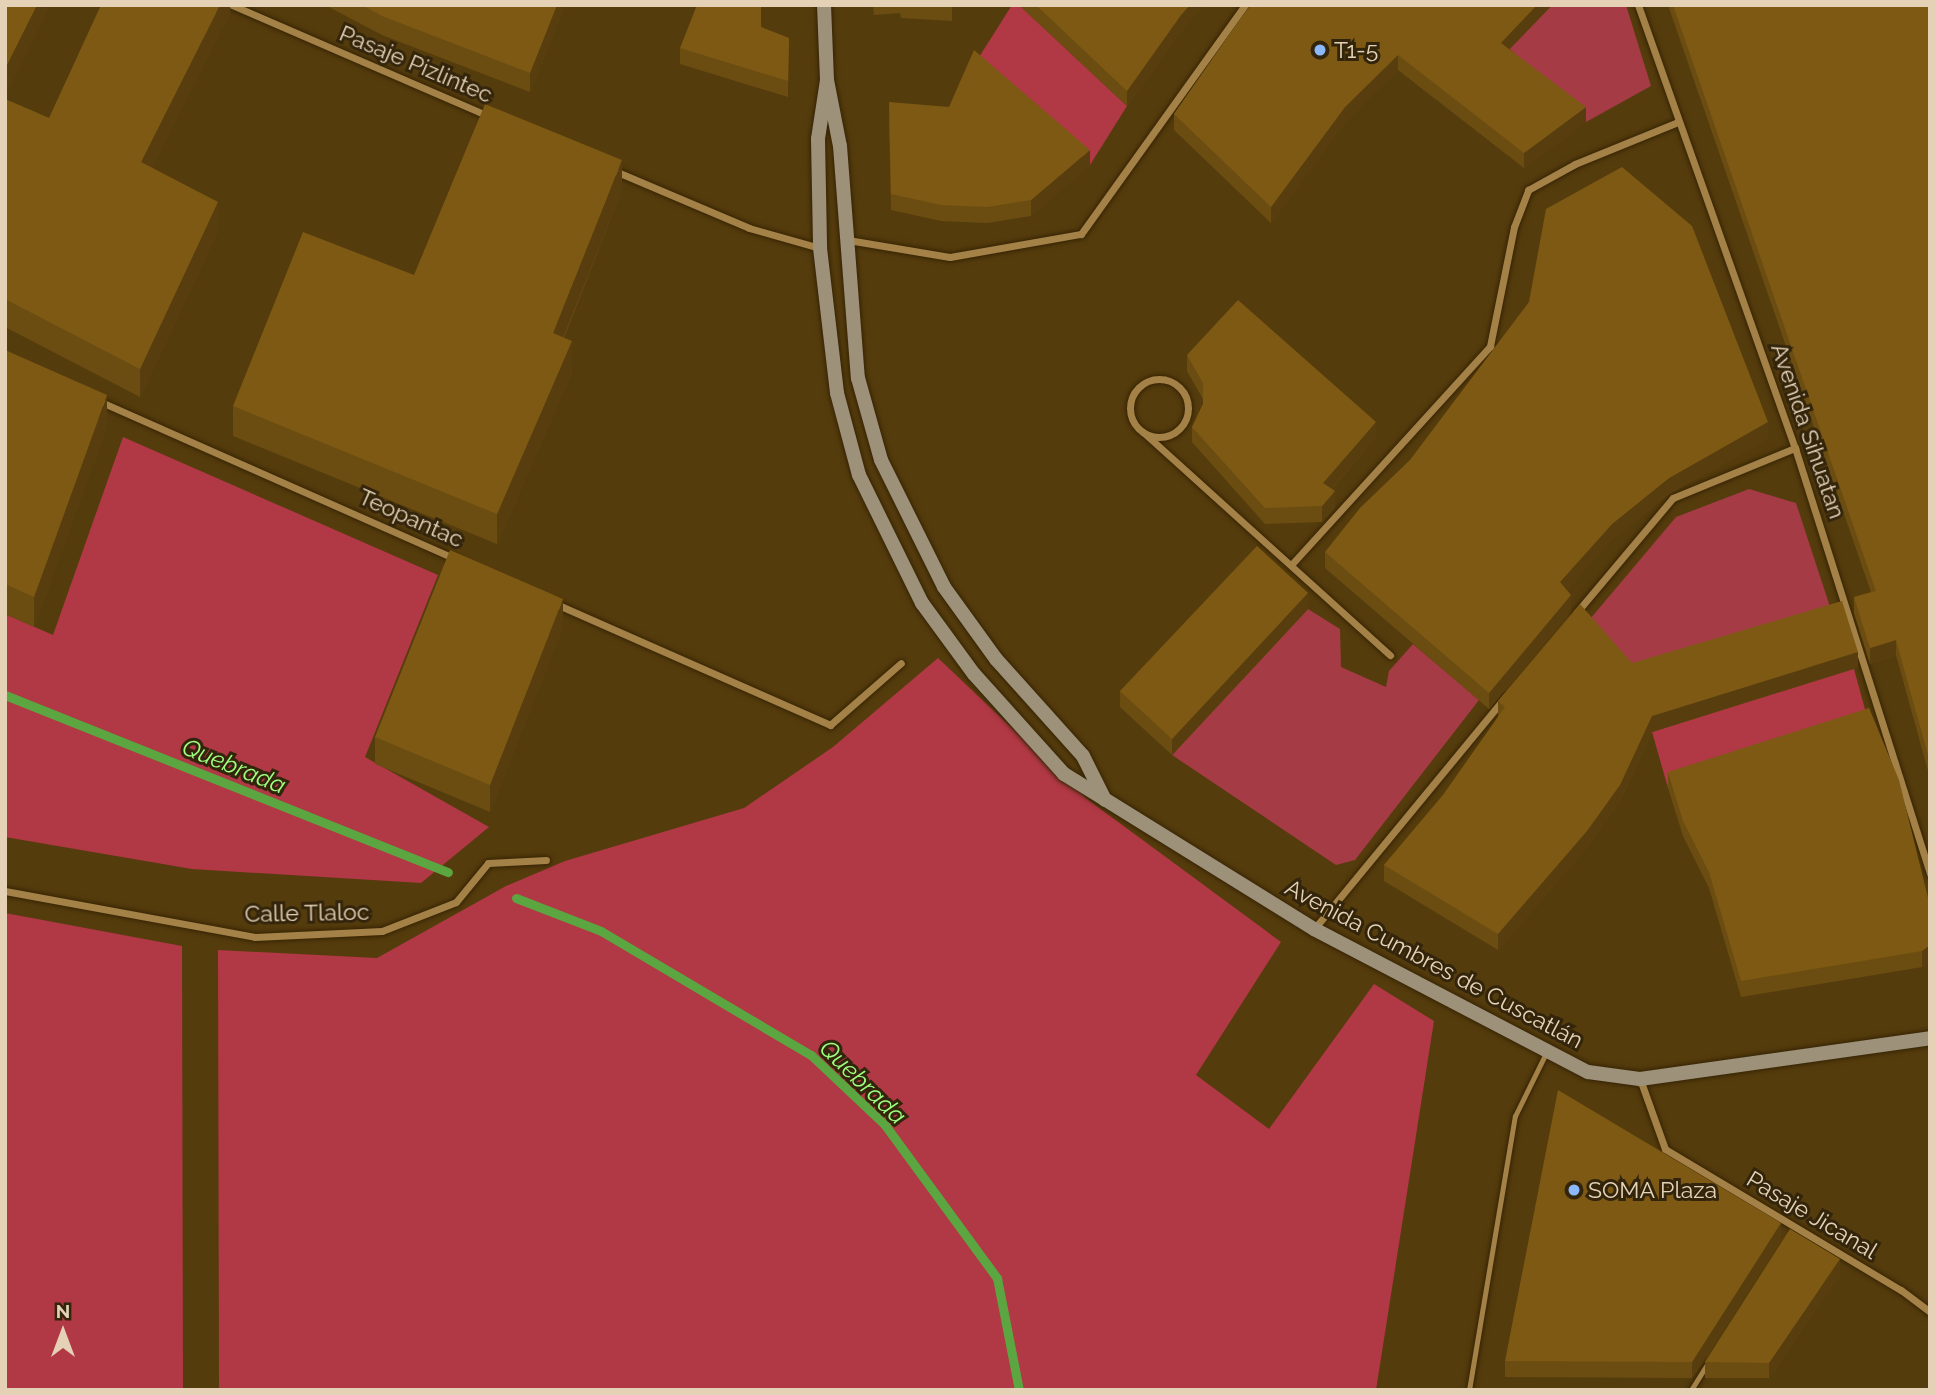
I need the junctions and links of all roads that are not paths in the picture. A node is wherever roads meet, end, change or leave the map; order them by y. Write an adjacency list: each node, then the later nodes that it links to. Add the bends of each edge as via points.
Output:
1 (232, 5): 6 (street, Pasaje Pizlintec)
2 (824, 5): 5 (main road, Avenida Cumbres de Cuscatlán)
3 (1245, 5): 9 (street, via 1081,234 950,257)
4 (1639, 5): 7 (street, Avenida Sihuatan)
5 (827, 79): 9 (main road, Avenida Cumbres de Cuscatlán, via 840,146); 10 (main road, Avenida Cumbres de Cuscatlán, via 818,139)
6 (497, 119)
7 (1678, 122): 13 (street, Avenida Sihuatan); 15 (street, via 1575,164 1528,190 1514,227 1490,346)
8 (610, 168): 10 (street, via 749,228)
9 (848, 240): 21 (main road, Avenida Cumbres de Cuscatlán, via 858,378 881,460 944,587 996,659 1083,756)
10 (820, 248): 21 (main road, Avenida Cumbres de Cuscatlán, via 837,393 848,438 859,475 922,603 974,674 1035,745 1064,774)
11 (94, 399): 14 (street, Teopantac)
12 (1143, 432): 12 (street, via 1130,413 1136,389 1153,379 1174,383 1188,407 1180,427 1156,437); 15 (street)
13 (1795, 448): 17 (street, via 1673,498); 23 (street, Avenida Sihuatan)
14 (462, 562)
15 (1291, 565): 18 (street)
16 (551, 601): 19 (street, via 830,725)
17 (1566, 625)
18 (1390, 655)
19 (901, 663)
20 (1513, 688): 25 (street)
21 (1107, 803): 25 (main road, Avenida Cumbres de Cuscatlán)
22 (546, 860): 24 (street, Calle Tlaloc, via 488,863 456,902 382,931 254,937)
23 (1930, 873)
24 (5, 891)
25 (1314, 929): 27 (main road, Avenida Cumbres de Cuscatlán)
26 (1930, 1038): 28 (main road, Avenida Cumbres de Cuscatlán)
27 (1546, 1053): 28 (main road, Avenida Cumbres de Cuscatlán, via 1588,1072); 33 (lane, via 1515,1116)
28 (1640, 1079): 29 (street, Pasaje Jicanal, via 1665,1149)
29 (1794, 1228): 30 (lane); 31 (street, Pasaje Jicanal)
30 (1788, 1239)
31 (1930, 1312)
32 (1713, 1355): 34 (lane)
33 (1469, 1390)
34 (1691, 1390)

